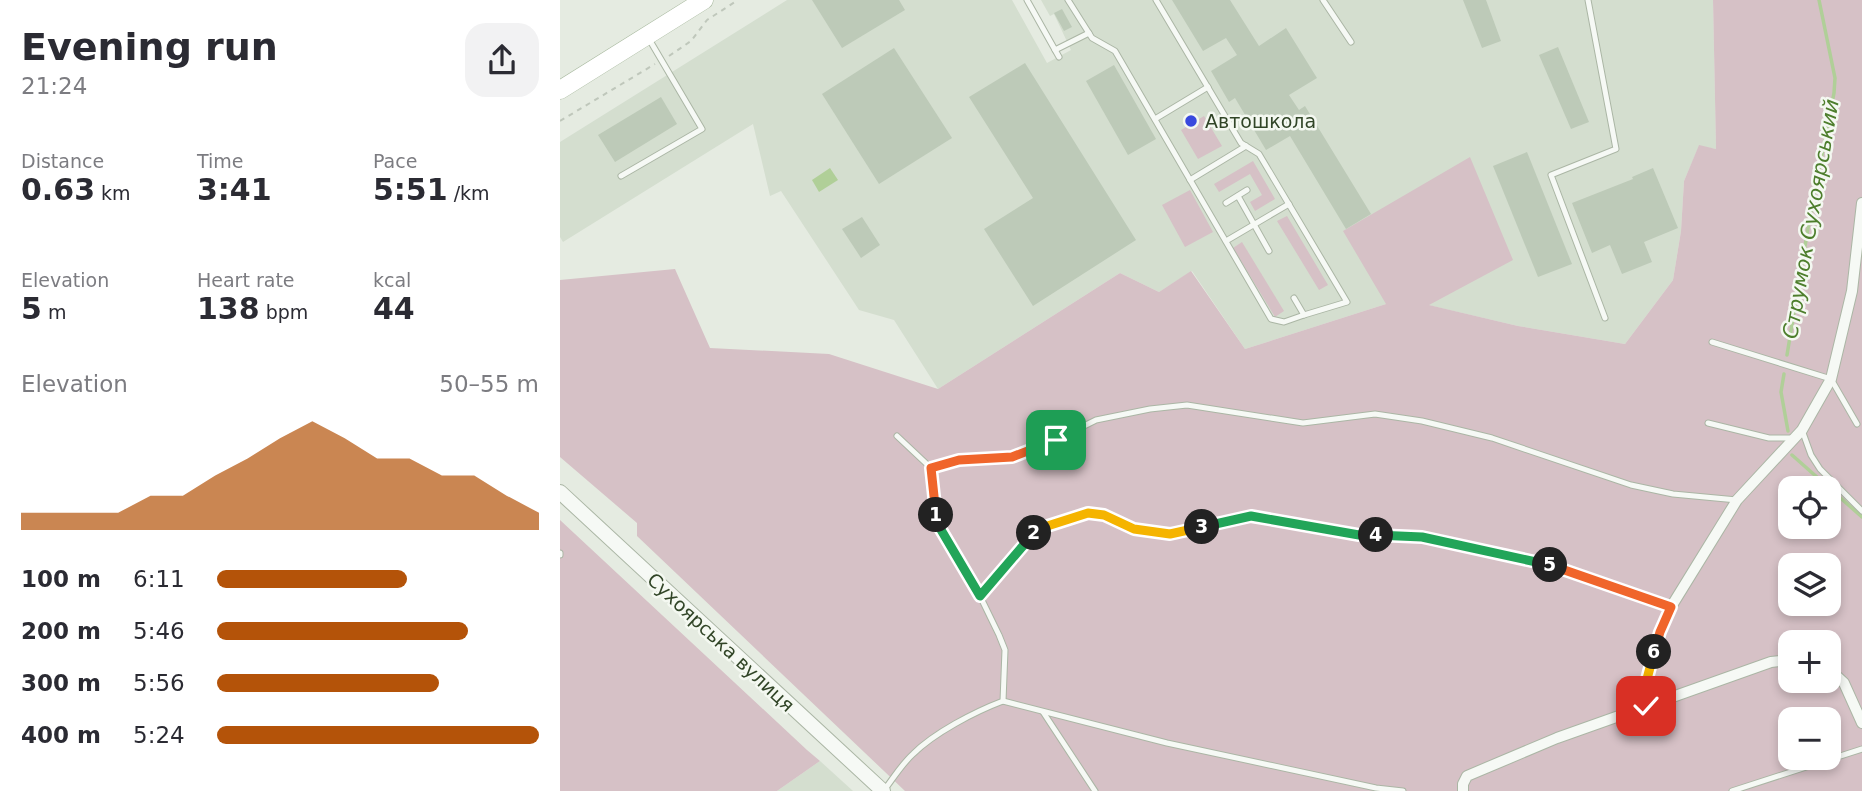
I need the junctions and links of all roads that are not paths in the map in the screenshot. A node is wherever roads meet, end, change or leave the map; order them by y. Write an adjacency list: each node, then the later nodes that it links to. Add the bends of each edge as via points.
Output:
1 (703, 0): 8 (main road)
2 (1027, 0): 10 (lane)
3 (1068, 0): 7 (lane)
4 (1156, 0): 12 (lane)
5 (1322, 0): 9 (lane)
6 (1588, 0): 28 (lane, via 1616,149 1551,175)
7 (1088, 33): 10 (lane); 14 (lane, via 1115,51)
8 (648, 37): 13 (main road); 16 (lane, via 702,129)
9 (1351, 42)
10 (1055, 50): 11 (lane)
11 (1059, 57)
12 (1208, 87): 14 (lane); 15 (lane)
13 (560, 90)
14 (1154, 119): 17 (lane)
15 (1246, 146): 17 (lane); 22 (lane, via 1259,153)
16 (621, 176)
17 (1190, 180): 24 (lane)
18 (1248, 190): 19 (lane)
19 (1238, 196): 20 (lane); 23 (lane)
20 (1226, 203)
21 (1862, 203): 30 (street, via 1852,290)
22 (1289, 204): 23 (lane); 27 (lane, via 1347,302)
23 (1254, 224): 24 (lane); 25 (lane)
24 (1226, 241): 27 (lane, via 1271,319 1284,322)
25 (1269, 251)
26 (1294, 298): 27 (lane)
27 (1304, 315)
28 (1605, 318)
29 (1712, 342): 30 (lane)
30 (1831, 379): 32 (lane); 33 (street)
31 (1708, 423): 33 (lane, via 1769,438)
32 (1857, 424)
33 (1799, 434): 37 (street); 38 (lane, via 1820,469)
34 (897, 436): 35 (lane)
35 (931, 468): 37 (lane, via 959,460 1012,457 1096,420 1187,405 1303,423 1375,414 1422,421 1492,438 1631,485); 39 (lane, via 937,523)
36 (560, 492): 49 (street, Сухоярська вулиця)
37 (1737, 500): 40 (street)
38 (1862, 511)
39 (980, 596): 40 (lane, via 1038,529 1088,513 1134,529 1170,534 1251,516 1359,535 1422,537 1563,568); 43 (lane, via 1005,650)
40 (1671, 607): 44 (street, via 1647,679)
41 (1778, 661): 44 (street)
42 (1841, 679): 46 (street)
43 (1003, 701): 45 (lane); 49 (lane, via 963,720 913,753)
44 (1646, 706): 53 (street, via 1467,776)
45 (1042, 711): 48 (lane); 50 (lane)
46 (1862, 723)
47 (1862, 748): 54 (lane)
48 (1358, 784): 51 (lane); 52 (lane)
49 (883, 791)
50 (1095, 791)
51 (1360, 791)
52 (1403, 791)
53 (1462, 791)
54 (1732, 791)

